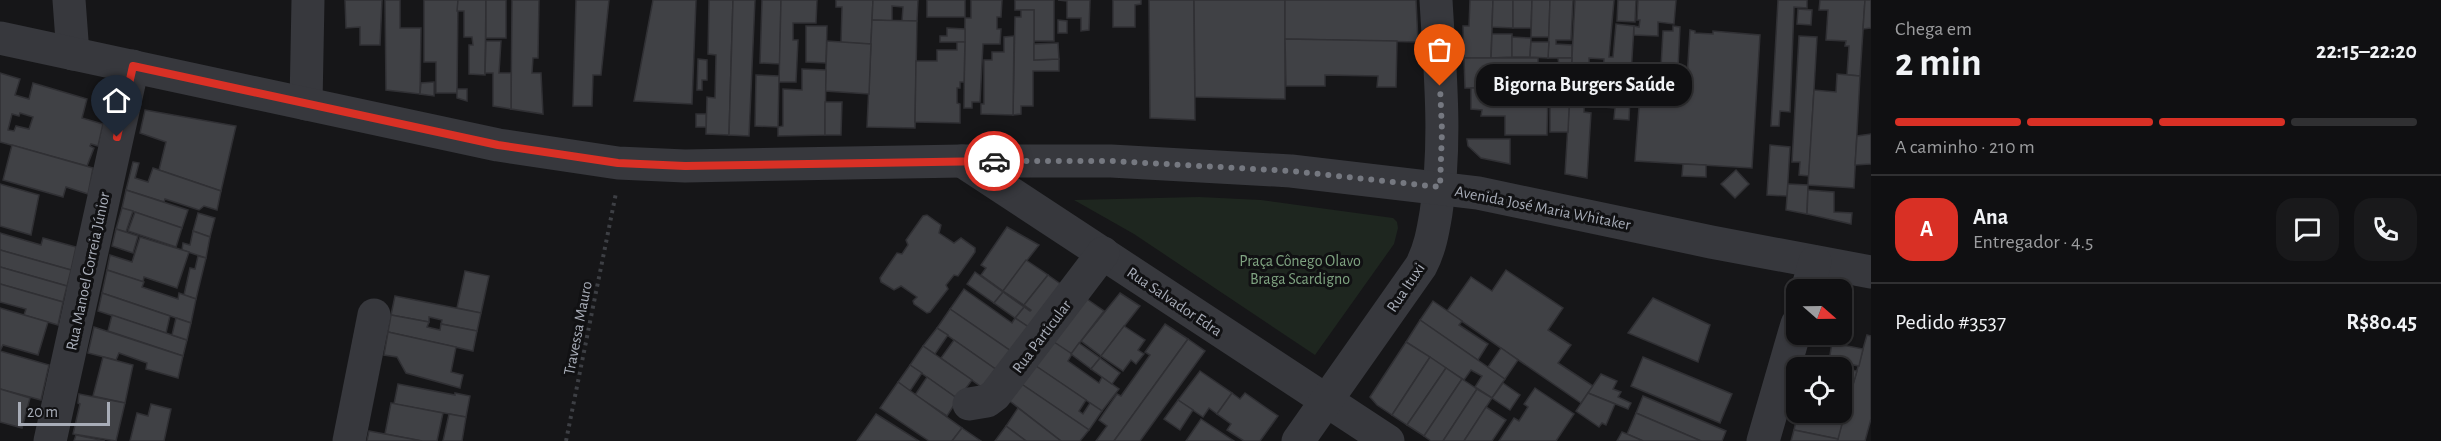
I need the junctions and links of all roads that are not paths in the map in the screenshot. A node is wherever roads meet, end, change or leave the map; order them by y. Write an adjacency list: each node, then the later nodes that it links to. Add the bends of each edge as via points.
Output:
1 (69, 0): 5 (street)
2 (308, 0): 7 (street)
3 (1436, 0): 9 (street, Rua Ituxi, via 1442,131)
4 (0, 38): 5 (street, Avenida José Maria Whitaker)
5 (73, 54): 6 (street, Avenida José Maria Whitaker)
6 (133, 66): 7 (street, Avenida José Maria Whitaker); 17 (street, Rua Manoel Correia Júnior)
7 (306, 104): 8 (street, Avenida José Maria Whitaker, via 498,145 618,163 685,166)
8 (962, 161): 9 (street, Avenida José Maria Whitaker, via 1111,161 1291,171); 10 (street, Rua Salvador Edra)
9 (1440, 187): 12 (street, Avenida José Maria Whitaker, via 1711,242); 15 (street, Rua Ituxi, via 1425,258)
10 (1102, 253): 15 (street, Rua Salvador Edra); 16 (street, Rua Particular, via 995,395 987,401)
11 (1871, 272): 12 (street, Avenida José Maria Whitaker)
12 (1811, 276)
13 (374, 315): 18 (street)
14 (1791, 345): 21 (street)
15 (1326, 401): 19 (street, Rua Ituxi); 20 (street, Rua Salvador Edra)
16 (969, 404)
17 (50, 441)
18 (349, 441)
19 (1298, 441)
20 (1388, 441)
21 (1763, 441)

